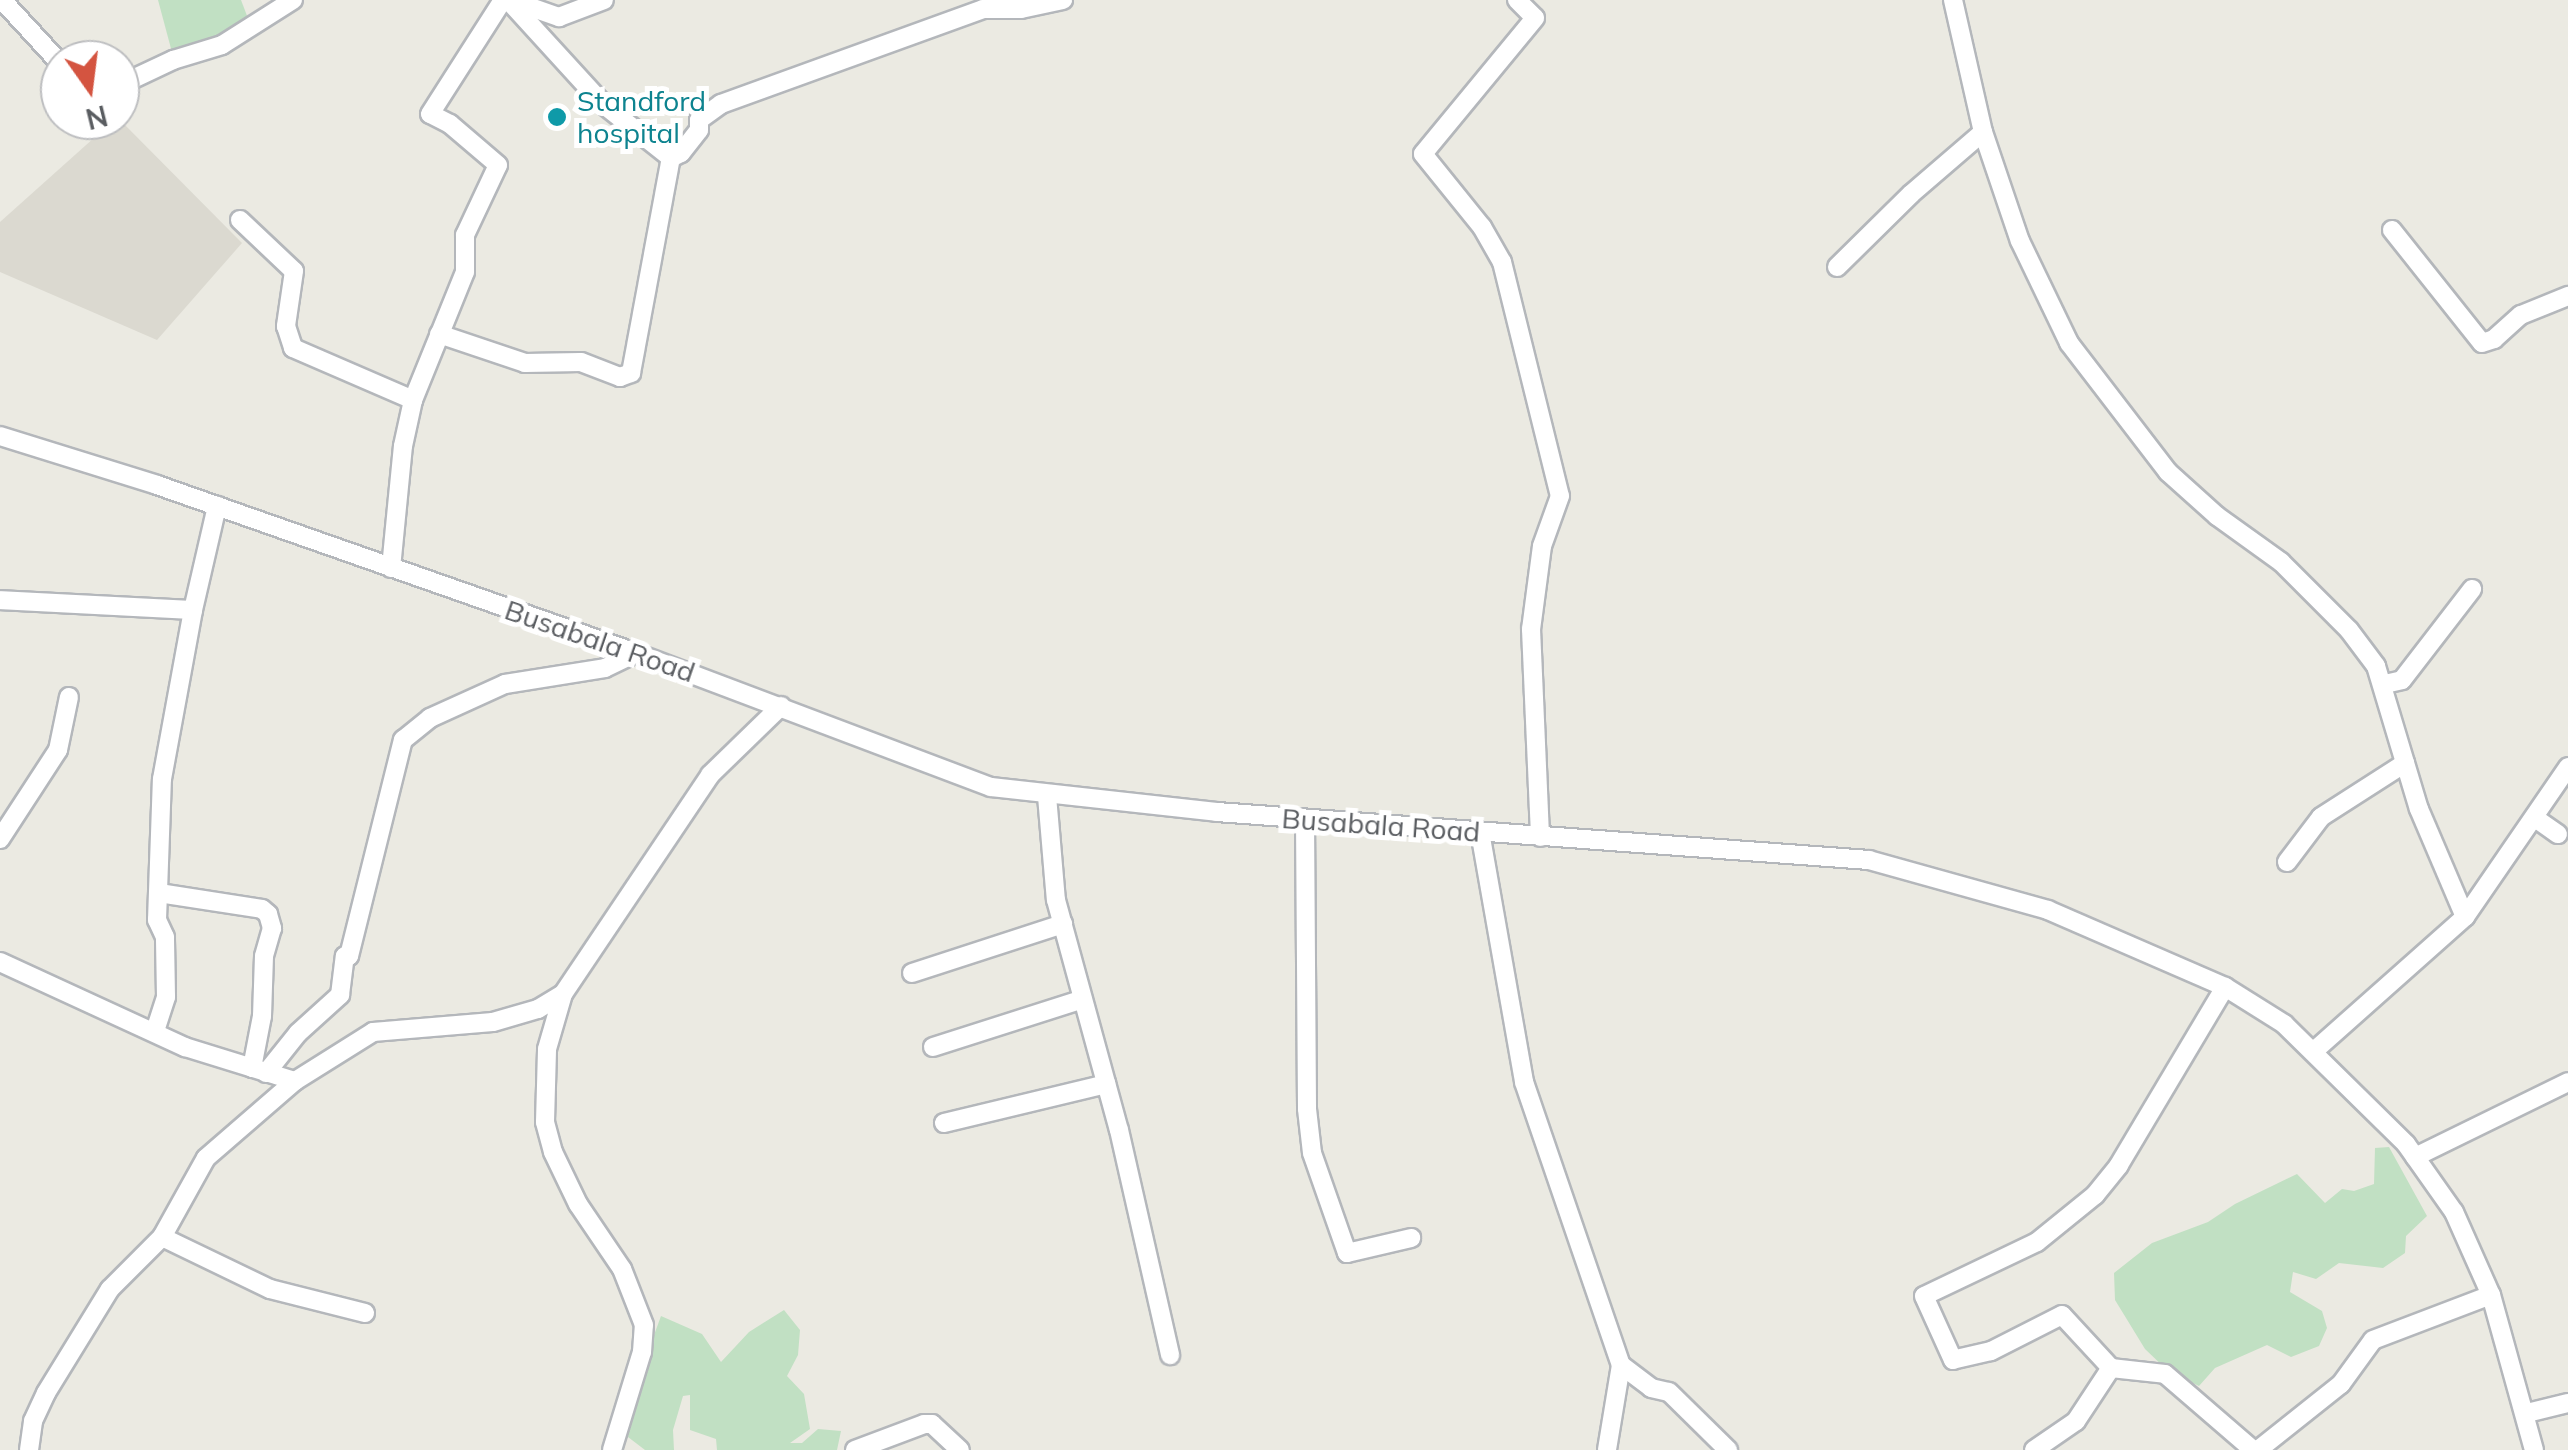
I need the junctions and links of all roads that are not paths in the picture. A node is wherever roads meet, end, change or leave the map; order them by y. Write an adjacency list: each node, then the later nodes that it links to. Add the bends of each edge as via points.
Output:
1 (2, 0): 8 (street)
2 (293, 0): 9 (street, via 222,45)
3 (508, 0): 4 (street, via 559,17); 11 (street, via 604,105); 16 (street, via 430,114 498,165 465,235 465,272)
4 (604, 0)
5 (1063, 0): 11 (street, via 968,14 722,104 699,120 699,130)
6 (1517, 0): 35 (street, via 1534,18 1423,154 1502,262 1560,496 1542,546 1531,629)
7 (1953, 0): 10 (street)
8 (40, 41)
9 (140, 76)
10 (1983, 132): 14 (street); 25 (street, via 2020,242 2070,343 2168,472 2281,562 2349,630)
11 (671, 158): 16 (street, via 632,373 620,377 582,362 525,363)
12 (240, 220): 17 (street, via 294,271 286,326 293,348)
13 (2392, 230): 15 (street, via 2482,342 2546,302)
14 (1837, 266)
15 (2568, 296)
16 (439, 334): 17 (street)
17 (414, 400): 20 (street)
18 (0, 436): 19 (street, Busabala Road)
19 (218, 506): 20 (street, Busabala Road); 23 (street)
20 (391, 568): 24 (street, Busabala Road)
21 (2472, 590): 25 (street, via 2402,680)
22 (0, 600): 23 (street)
23 (194, 610): 38 (street, via 162,779)
24 (636, 653): 27 (street, Busabala Road); 49 (street, via 606,668 505,684 430,718 402,740 344,956 340,996)
25 (2384, 684): 28 (street)
26 (68, 696): 36 (street, via 58,750)
27 (781, 706): 30 (street, Busabala Road, via 991,788); 44 (street, via 710,775)
28 (2406, 763): 37 (street, via 2321,817); 39 (street)
29 (2568, 767): 31 (street)
30 (1047, 796): 32 (street, Busabala Road); 40 (street)
31 (2535, 818): 34 (street); 39 (street)
32 (1305, 819): 33 (street, Busabala Road); 56 (street, via 1312,1153 1346,1252)
33 (1480, 832): 35 (street, Busabala Road); 60 (street, via 1524,1082)
34 (2558, 834)
35 (1540, 837): 43 (street, Busabala Road, via 1870,860 2048,910)
36 (0, 839)
37 (2287, 862)
38 (158, 894): 46 (street, via 166,997); 49 (street, via 268,914)
39 (2465, 917): 48 (street)
40 (1063, 924): 42 (street); 45 (street)
41 (0, 962): 46 (street)
42 (912, 973)
43 (2225, 987): 48 (street, Busabala Road); 61 (street, via 2095,1195 2037,1242 1924,1296 1953,1360 1991,1351 2062,1315)
44 (564, 994): 50 (street, via 517,1017 373,1032); 65 (street, via 544,1072 548,1135 565,1180 622,1269 644,1326)
45 (1083, 998): 47 (street); 52 (street)
46 (155, 1031): 49 (street)
47 (933, 1048)
48 (2314, 1051): 54 (street, Busabala Road)
49 (259, 1070): 50 (street)
50 (295, 1081): 55 (street, via 206,1158)
51 (2568, 1082): 54 (street)
52 (1106, 1084): 53 (street); 59 (street)
53 (944, 1123)
54 (2415, 1157): 57 (street, Busabala Road, via 2454,1212)
55 (162, 1236): 58 (street, via 270,1288); 64 (street, via 110,1289 64,1360 33,1421)
56 (1411, 1238)
57 (2491, 1295): 63 (street, Busabala Road); 71 (street, via 2373,1340 2341,1384)
58 (366, 1313)
59 (1170, 1355)
60 (1620, 1366): 68 (street); 69 (street, via 1669,1392)
61 (2111, 1368): 70 (street, via 2076,1421); 71 (street, via 2165,1374)
62 (2568, 1403): 63 (street)
63 (2526, 1414): 72 (street, Busabala Road)
64 (29, 1450)
65 (612, 1450)
66 (855, 1450): 67 (street, via 924,1424)
67 (960, 1450)
68 (1607, 1450)
69 (1728, 1450)
70 (2034, 1450)
71 (2256, 1450)
72 (2534, 1450)

